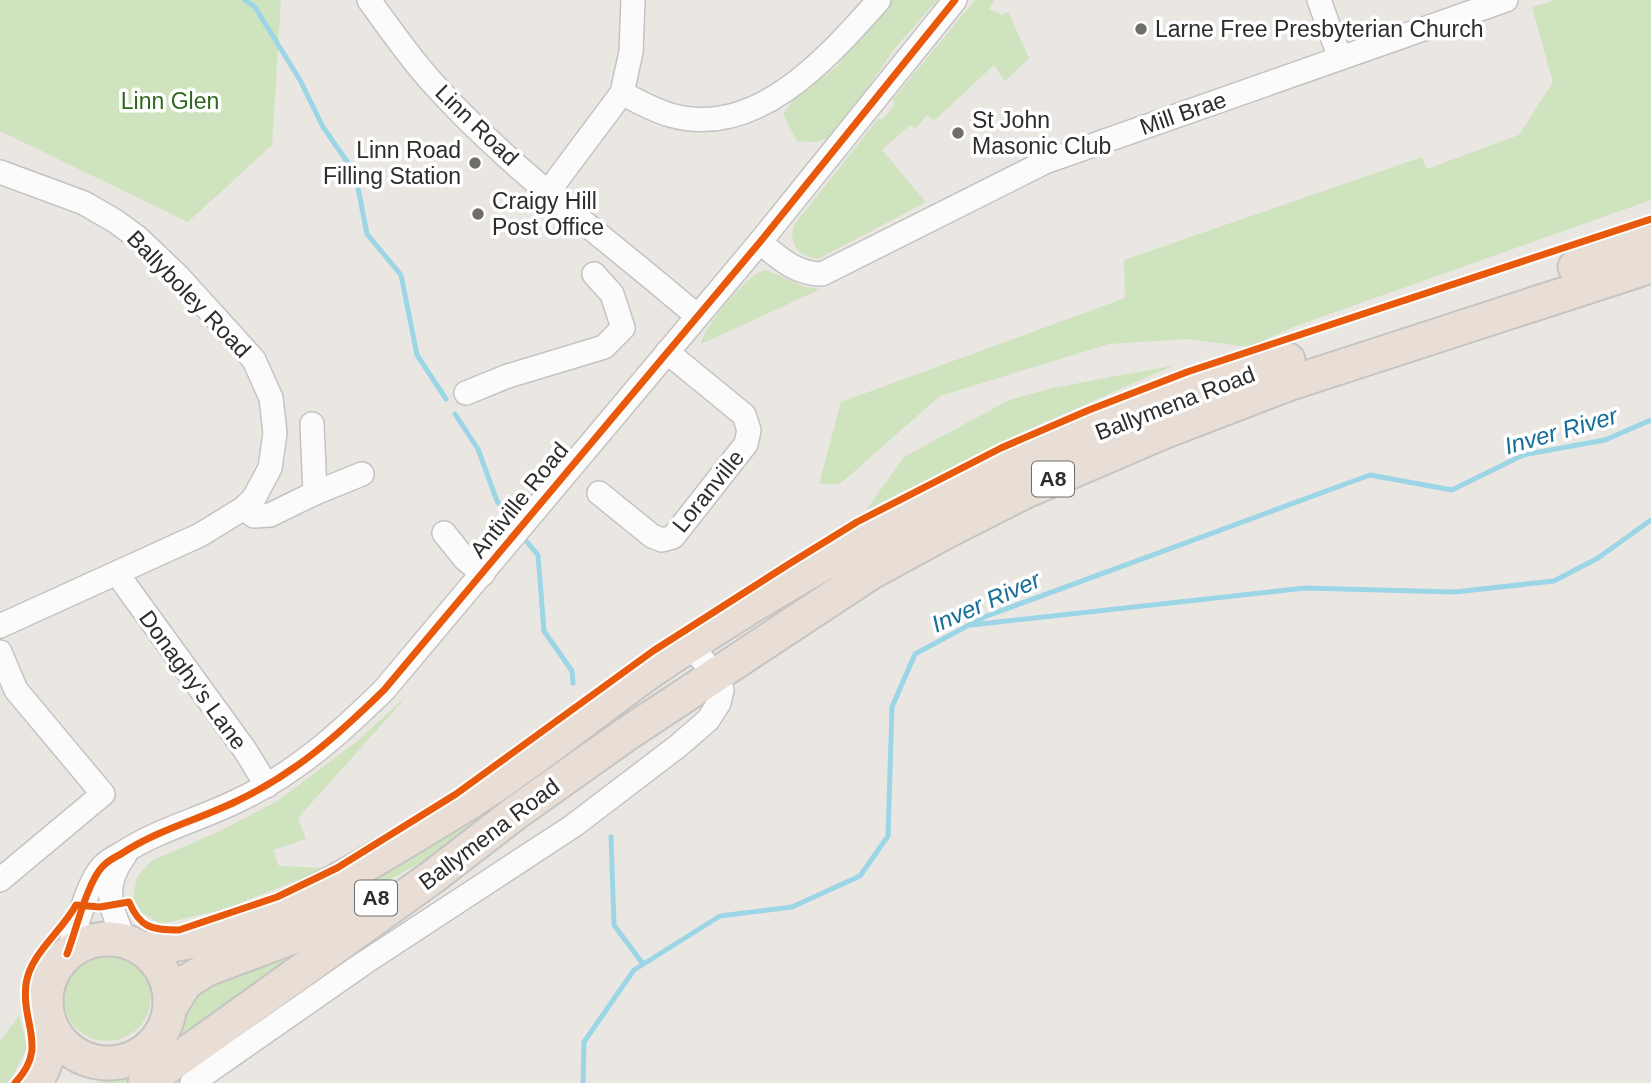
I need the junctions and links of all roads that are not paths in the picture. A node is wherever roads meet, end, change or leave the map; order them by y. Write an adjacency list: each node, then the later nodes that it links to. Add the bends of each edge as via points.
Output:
1 (369, 0): 10 (street, Linn Road, via 432,83)
2 (633, 0): 8 (street, via 631,52)
3 (879, 0): 8 (street, via 788,87 743,113 685,118)
4 (955, 0): 11 (street, Antiville Road)
5 (1319, 0): 7 (street)
6 (1507, 0): 7 (street, Mill Brae)
7 (1340, 58): 11 (street, Mill Brae, via 1045,162 822,274 804,273)
8 (622, 93): 10 (street)
9 (0, 172): 24 (street, Ballyboley Road, via 84,203 115,221 178,276 254,360 271,398 275,442 263,483)
10 (548, 192): 13 (street, Linn Road)
11 (760, 242): 17 (street, Antiville Road)
12 (1651, 242): 29 (highway, Ballymena Road / A8, via 1272,366 1033,459 902,522)
13 (636, 265): 16 (street); 17 (street, Linn Road)
14 (1651, 266): 31 (highway, Ballymena Road / A8, via 1288,384 1037,486 870,573)
15 (594, 274): 16 (street)
16 (612, 294): 19 (street, via 623,328 604,347)
17 (697, 316): 18 (street, Antiville Road)
18 (667, 352): 23 (street, Loranville, via 744,415 749,430 746,444 677,534 668,539 652,536); 26 (street, Antiville Road)
19 (466, 393)
20 (312, 424): 22 (street)
21 (362, 474): 22 (street)
22 (315, 492): 24 (street, via 270,515 254,516)
23 (599, 493)
24 (244, 508): 27 (street, Ballyboley Road, via 201,535)
25 (444, 533): 26 (street)
26 (483, 574): 34 (street, Antiville Road, via 357,718)
27 (118, 575): 28 (street, Ballyboley Road); 34 (street, Donaghy's Lane)
28 (0, 626)
29 (690, 646): 31 (street); 38 (highway, Ballymena Road / A8, via 494,786 358,870 285,907 206,938 173,947)
30 (0, 652): 37 (street, via 16,690 103,794)
31 (713, 675): 32 (highway, Ballymena Road / A8); 33 (street, Ballymena Road, via 722,690 708,720)
32 (628, 733): 33 (street); 35 (highway, Ballymena Road / A8)
33 (654, 764): 46 (street, Ballymena Road, via 573,825)
34 (267, 786): 36 (street, Antiville Road)
35 (514, 814): 40 (highway, A8, via 360,907 207,969 186,982); 45 (highway, Ballymena Road / A8)
36 (131, 847): 38 (street, via 119,863 109,893 110,906); 39 (street, Antiville Road, via 95,877)
37 (0, 880)
38 (134, 945): 39 (highway, A8, via 105,939 85,943); 40 (highway, via 155,960 164,974)
39 (67, 954): 41 (highway, via 47,989)
40 (170, 1007): 42 (highway, A8, via 154,1042 138,1055)
41 (52, 1029): 42 (highway, via 64,1045 81,1056 100,1062); 43 (highway, via 40,1077)
42 (120, 1061): 44 (highway, A8)
43 (33, 1083)
44 (81, 1083)
45 (145, 1083)
46 (192, 1083)

